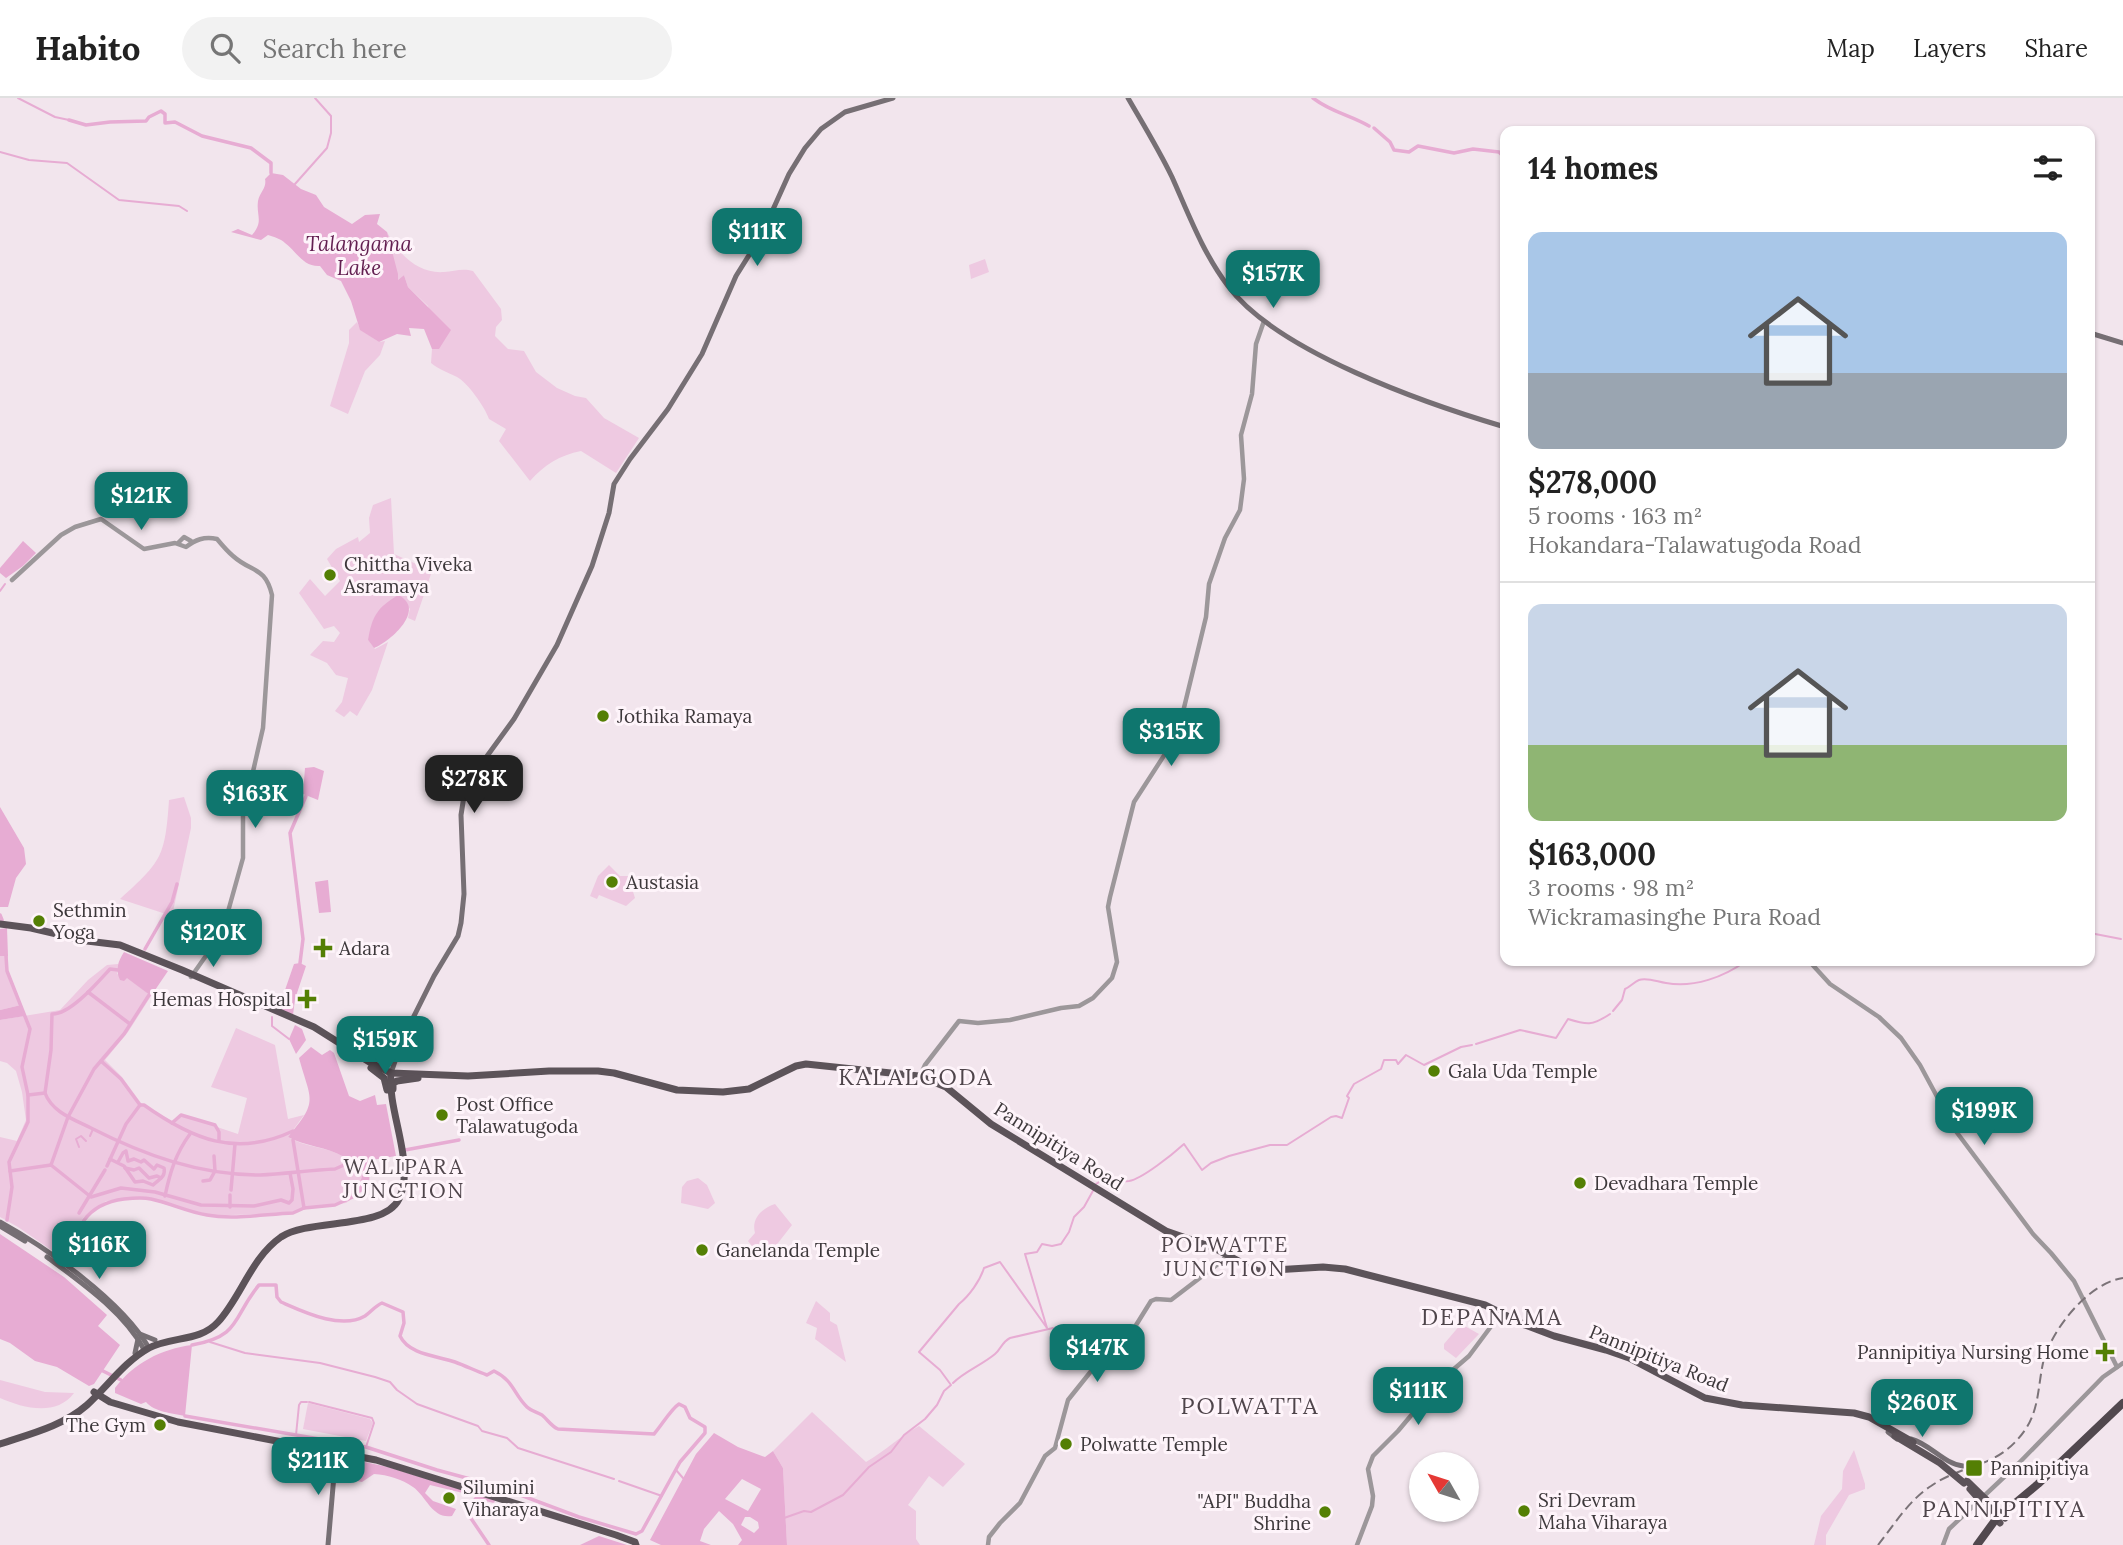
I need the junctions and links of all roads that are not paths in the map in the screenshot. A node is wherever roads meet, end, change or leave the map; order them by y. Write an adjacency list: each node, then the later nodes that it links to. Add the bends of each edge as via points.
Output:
1 (893, 98): 11 (main road, via 845,112 805,148 736,276 702,354 614,484 592,566 557,645 464,796 464,894 458,936)
2 (1128, 98): 3 (main road, via 1216,269)
3 (1264, 321): 6 (main road, via 1359,373); 16 (street, via 1241,435 1244,479 1240,510 1209,584 1206,617 1182,716 1165,754 1134,802 1110,897 1117,962 1112,978 1079,1006 1010,1020 959,1021)
4 (2095, 335): 5 (main road)
5 (2123, 343)
6 (1500, 424)
7 (12, 580): 10 (street, via 61,535 101,519 144,549 177,543 184,537 191,541 217,539 233,556 263,574 272,595 263,728 243,815 243,858 222,933)
8 (0, 926): 10 (main road, Pannipitiya Road, via 120,946)
9 (1814, 966): 28 (street, via 1901,1038 1955,1130 2032,1234 2074,1281)
10 (192, 976): 12 (main road, Pannipitiya Road, via 314,1027); 13 (main road, Pannipitiya Road, via 313,1031)
11 (398, 1052): 12 (main road, via 389,1067); 14 (main road); 15 (main road, via 396,1069)
12 (366, 1060): 14 (main road, Pannipitiya Road)
13 (371, 1068): 14 (main road, Pannipitiya Road); 17 (main road, via 385,1079)
14 (391, 1075): 15 (main road, Pannipitiya Road); 17 (main road)
15 (415, 1076): 16 (main road, Pannipitiya Road, via 468,1080 597,1075 664,1092 723,1096 750,1093 806,1068); 17 (main road, via 395,1082)
16 (919, 1077): 19 (main road, Pannipitiya Road, via 946,1087 991,1124 1093,1190 1166,1231)
17 (392, 1104): 21 (main road, via 405,1179 396,1205 378,1215 282,1237)
18 (0, 1224): 22 (main road, via 70,1272)
19 (1226, 1256): 20 (main road, Pannipitiya Road, via 1265,1271 1345,1269 1462,1298); 45 (street, via 1171,1300 1151,1301 1133,1330 1068,1399 1055,1448 1045,1456 1020,1503 989,1537)
20 (1500, 1314): 34 (main road, Pannipitiya Road, via 1552,1339 1616,1357 1714,1404 1853,1416); 35 (main road, Pannipitiya Road, via 1629,1359 1705,1398 1854,1413); 46 (street, via 1469,1356 1440,1381 1373,1456 1368,1469 1372,1506)
21 (210, 1329): 23 (main road); 24 (main road)
22 (139, 1336): 23 (main road); 24 (main road); 25 (main road)
23 (155, 1340): 24 (main road)
24 (146, 1348): 25 (main road); 27 (main road)
25 (135, 1353): 27 (main road)
26 (2123, 1363): 28 (street)
27 (120, 1367): 29 (main road)
28 (2117, 1367): 41 (street)
29 (101, 1387): 30 (main road); 31 (main road); 33 (main road)
30 (113, 1402): 31 (main road); 37 (main road, via 178,1422)
31 (89, 1403): 33 (main road)
32 (2123, 1405): 42 (highway)
33 (79, 1410): 36 (main road, via 57,1424)
34 (1891, 1434): 39 (main road); 40 (main road, Pannipitiya Road, bridge)
35 (1910, 1440): 38 (main road); 40 (main road, Pannipitiya Road, bridge)
36 (0, 1444)
37 (336, 1452): 43 (main road); 44 (main road, via 376,1460)
38 (1963, 1466)
39 (1951, 1469)
40 (1966, 1482): 41 (main road)
41 (1981, 1497): 42 (main road); 47 (street, via 1949,1529)
42 (2001, 1518): 48 (highway); 49 (highway)
43 (328, 1545)
44 (636, 1545)
45 (988, 1545)
46 (1357, 1545)
47 (1943, 1545)
48 (1977, 1545)
49 (1982, 1545)

